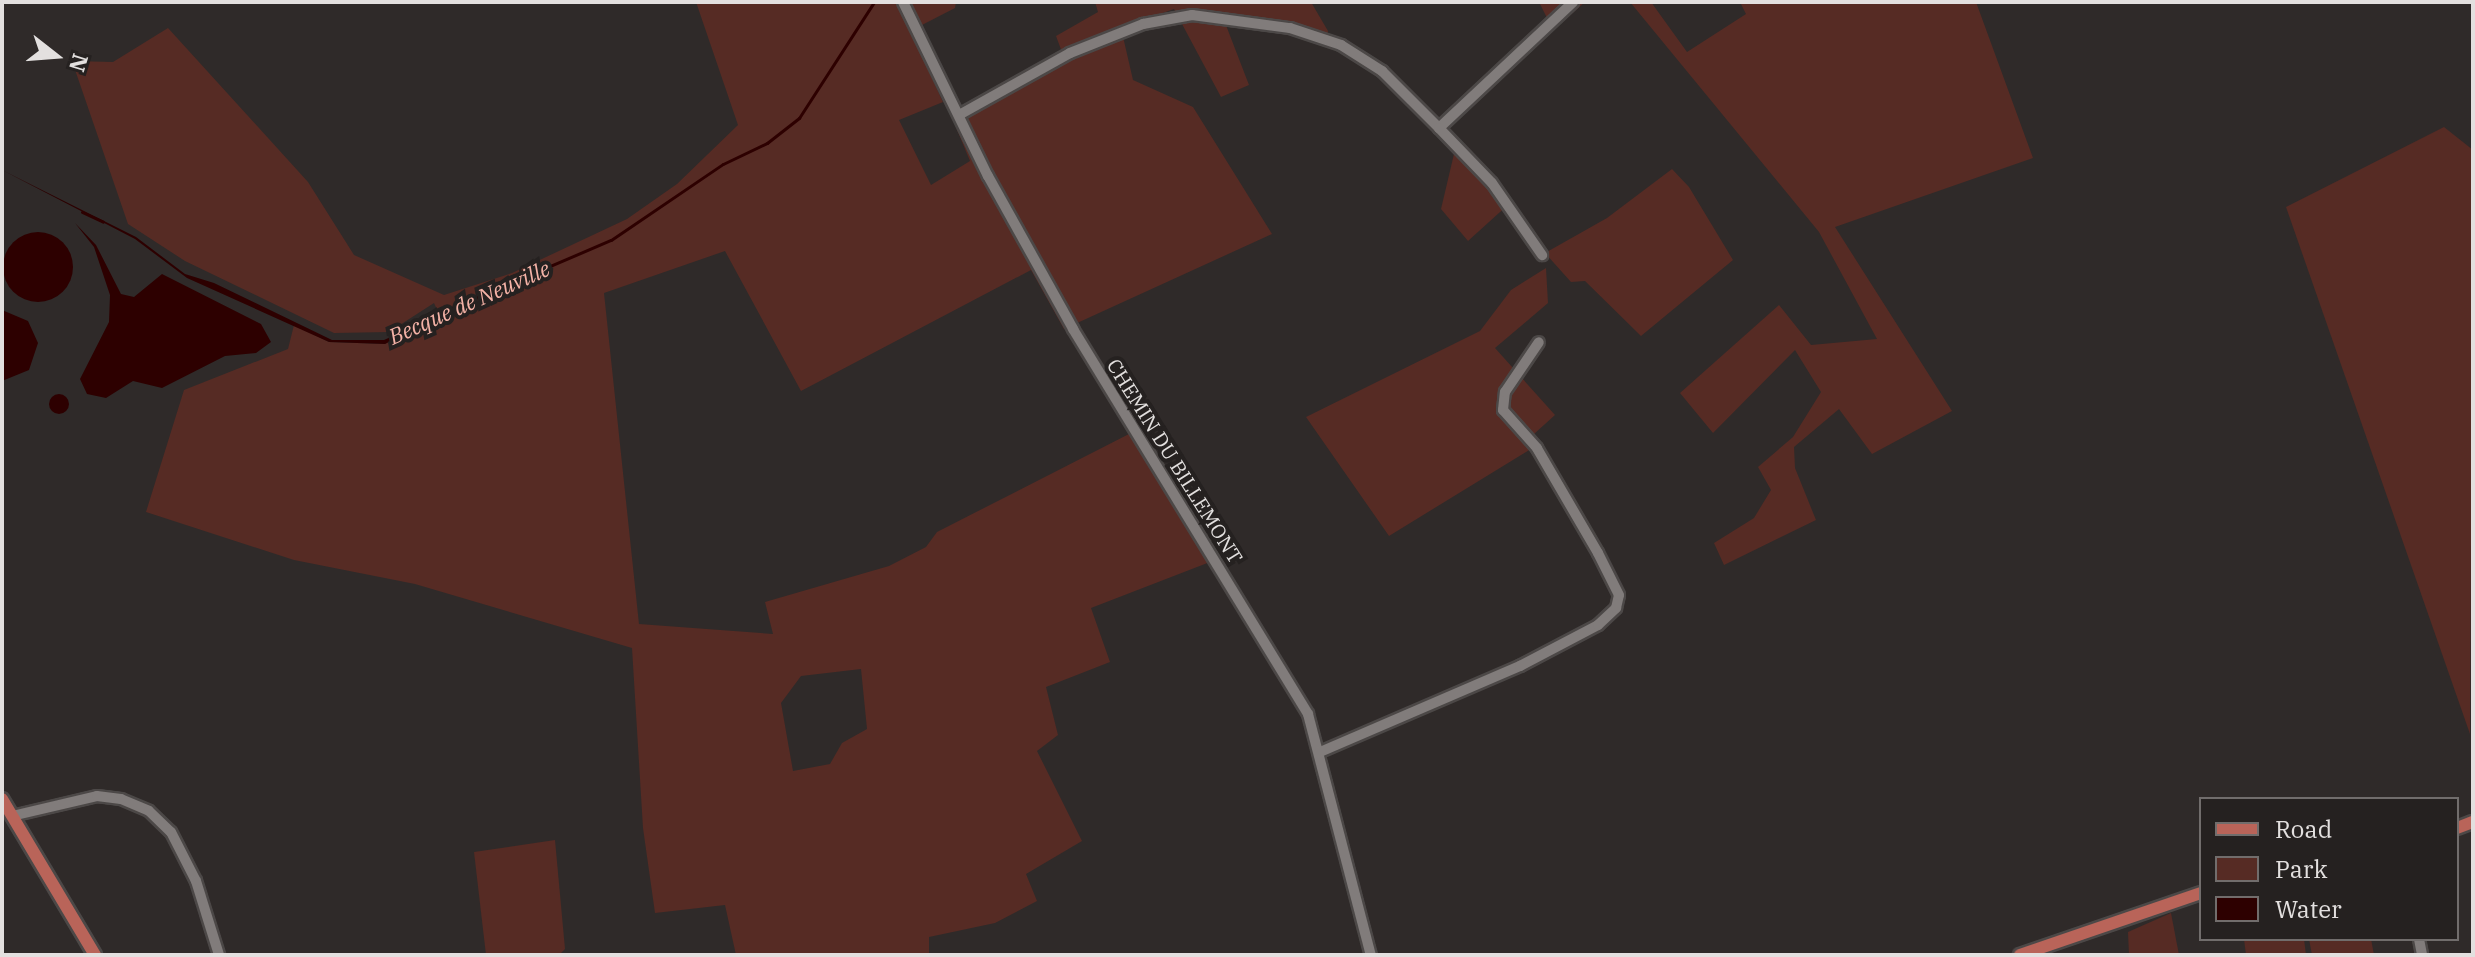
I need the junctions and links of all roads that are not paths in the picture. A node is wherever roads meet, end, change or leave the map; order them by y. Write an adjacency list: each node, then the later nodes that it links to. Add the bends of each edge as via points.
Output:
1 (903, 2): 3 (street, CHEMIN DU BILLEMONT)
2 (1573, 2): 4 (street)
3 (959, 115): 4 (street, via 1070,53 1143,24 1192,15 1290,28 1341,45 1382,71); 7 (street, CHEMIN DU BILLEMONT, via 1088,355 1298,694)
4 (1439, 128): 5 (street, via 1492,183)
5 (1542, 255)
6 (1539, 342): 7 (street, via 1505,392 1503,410 1537,448 1598,553 1619,595 1616,608 1598,625 1520,666)
7 (1320, 752): 13 (street, CHEMIN DU BILLEMONT)
8 (2, 799): 9 (main road)
9 (12, 816): 11 (main road); 12 (street, via 90,796 121,799 149,811 171,832 196,881)
10 (2199, 894): 14 (main road)
11 (95, 955)
12 (219, 955)
13 (1371, 955)
14 (2020, 955)

